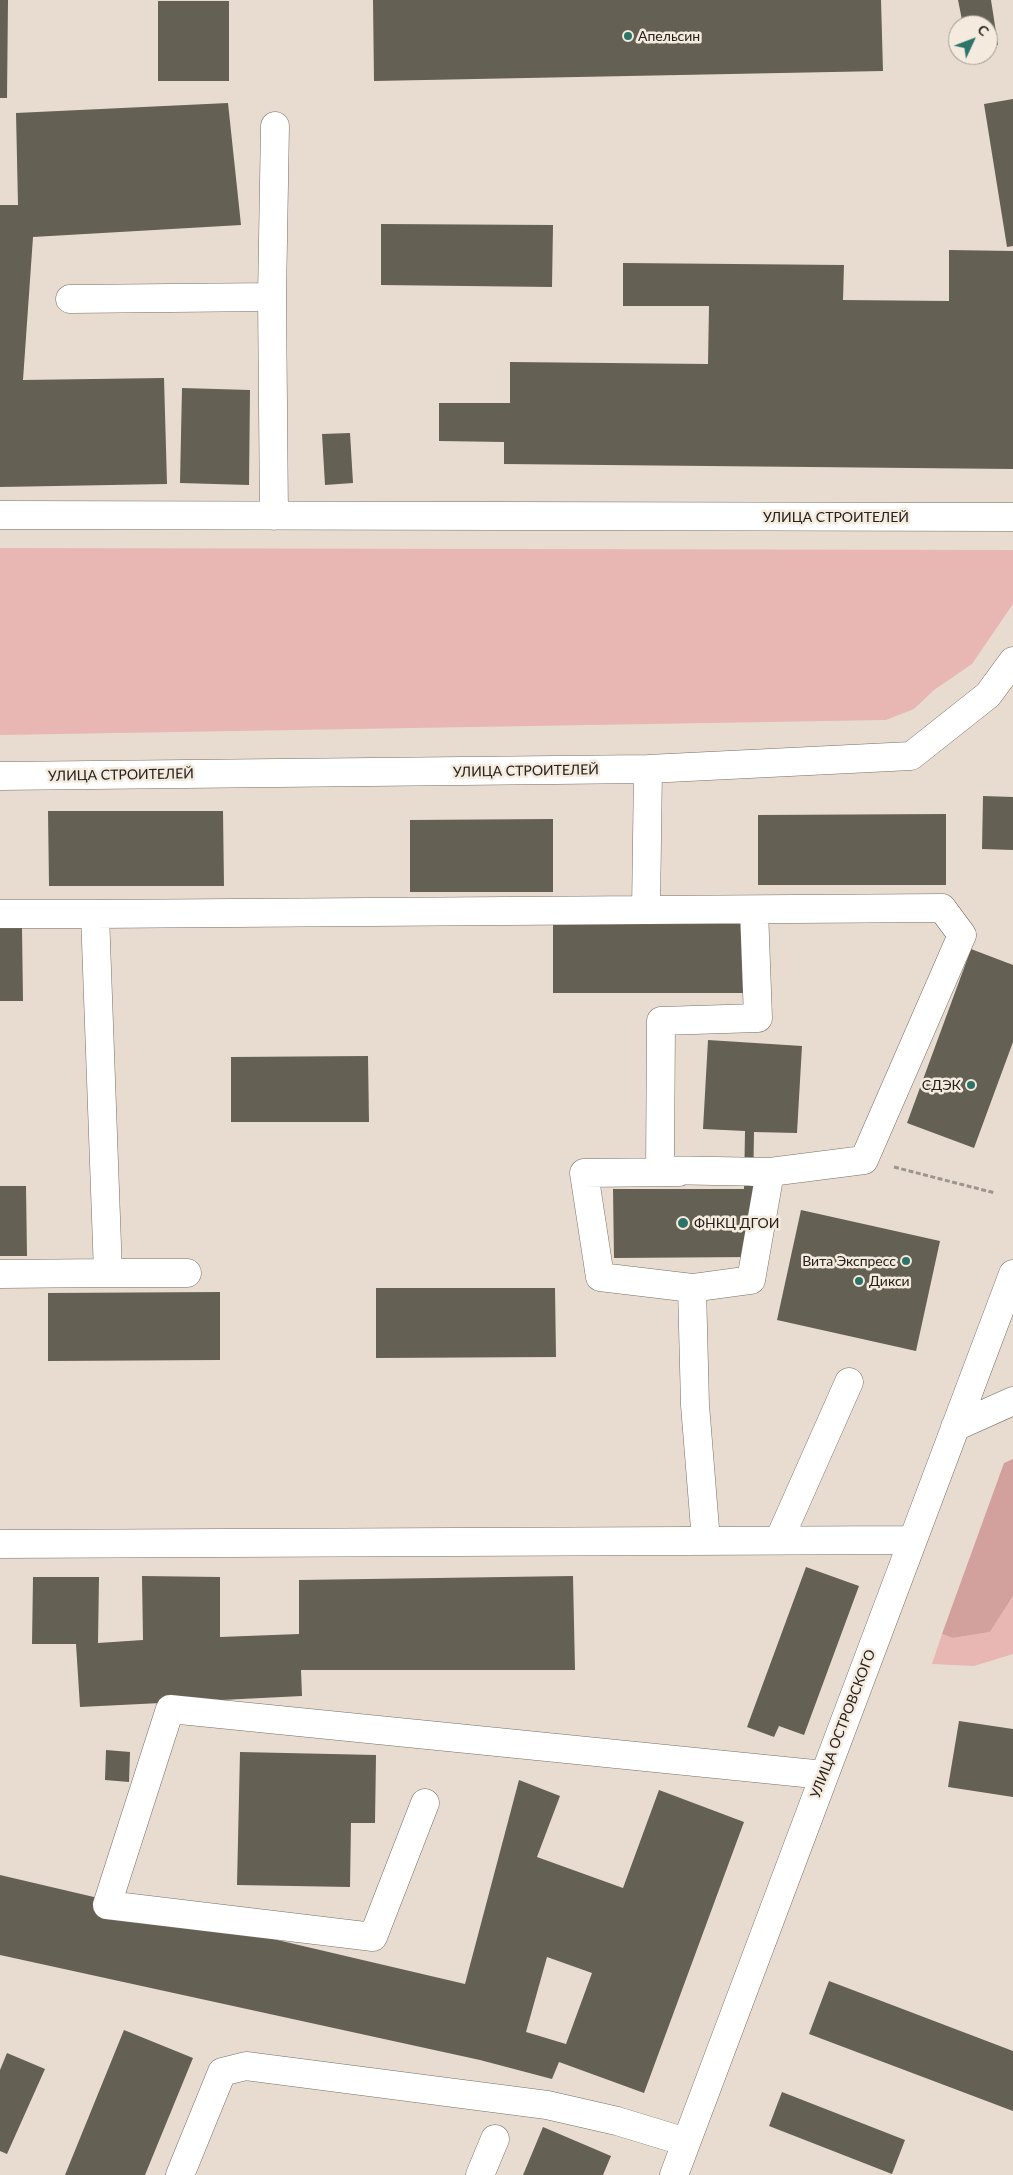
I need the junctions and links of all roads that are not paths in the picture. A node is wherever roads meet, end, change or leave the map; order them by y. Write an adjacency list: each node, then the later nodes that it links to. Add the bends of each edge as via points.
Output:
1 (275, 126): 2 (street)
2 (272, 297): 3 (street); 5 (street)
3 (70, 299)
4 (0, 515): 5 (street, УЛИЦА СТРОИТЕЛЕЙ)
5 (274, 516): 6 (street, УЛИЦА СТРОИТЕЛЕЙ)
6 (1013, 518)
7 (1013, 661): 8 (street, УЛИЦА СТРОИТЕЛЕЙ, via 988,695 911,756)
8 (648, 770): 9 (street, УЛИЦА СТРОИТЕЛЕЙ); 10 (street)
9 (0, 776)
10 (646, 910): 11 (street); 13 (street)
11 (754, 910): 14 (street, via 758,1018 661,1021 660,1170); 14 (street, via 942,908 962,934 864,1160)
12 (0, 914): 13 (street)
13 (95, 914): 15 (street)
14 (770, 1172): 19 (street, via 751,1280); 19 (street, via 584,1172 600,1277)
15 (108, 1273): 16 (street); 17 (street)
16 (187, 1273)
17 (0, 1274)
18 (1013, 1274): 22 (street, УЛИЦА ОСТРОВСКОГО)
19 (692, 1288): 25 (street, via 695,1405)
20 (849, 1382): 23 (street)
21 (1013, 1401): 22 (street)
22 (956, 1427): 24 (street, УЛИЦА ОСТРОВСКОГО)
23 (779, 1540): 24 (street); 25 (street)
24 (912, 1540): 27 (street, УЛИЦА ОСТРОВСКОГО)
25 (706, 1541): 26 (street)
26 (0, 1544)
27 (824, 1775): 28 (street, via 170,1709 107,1905 373,1936); 30 (street, УЛИЦА ОСТРОВСКОГО)
28 (425, 1803)
29 (495, 2139): 32 (street)
30 (686, 2142): 31 (street, via 617,2121 547,2105 246,2066 222,2072); 33 (street, УЛИЦА ОСТРОВСКОГО)
31 (180, 2175)
32 (480, 2175)
33 (674, 2175)

